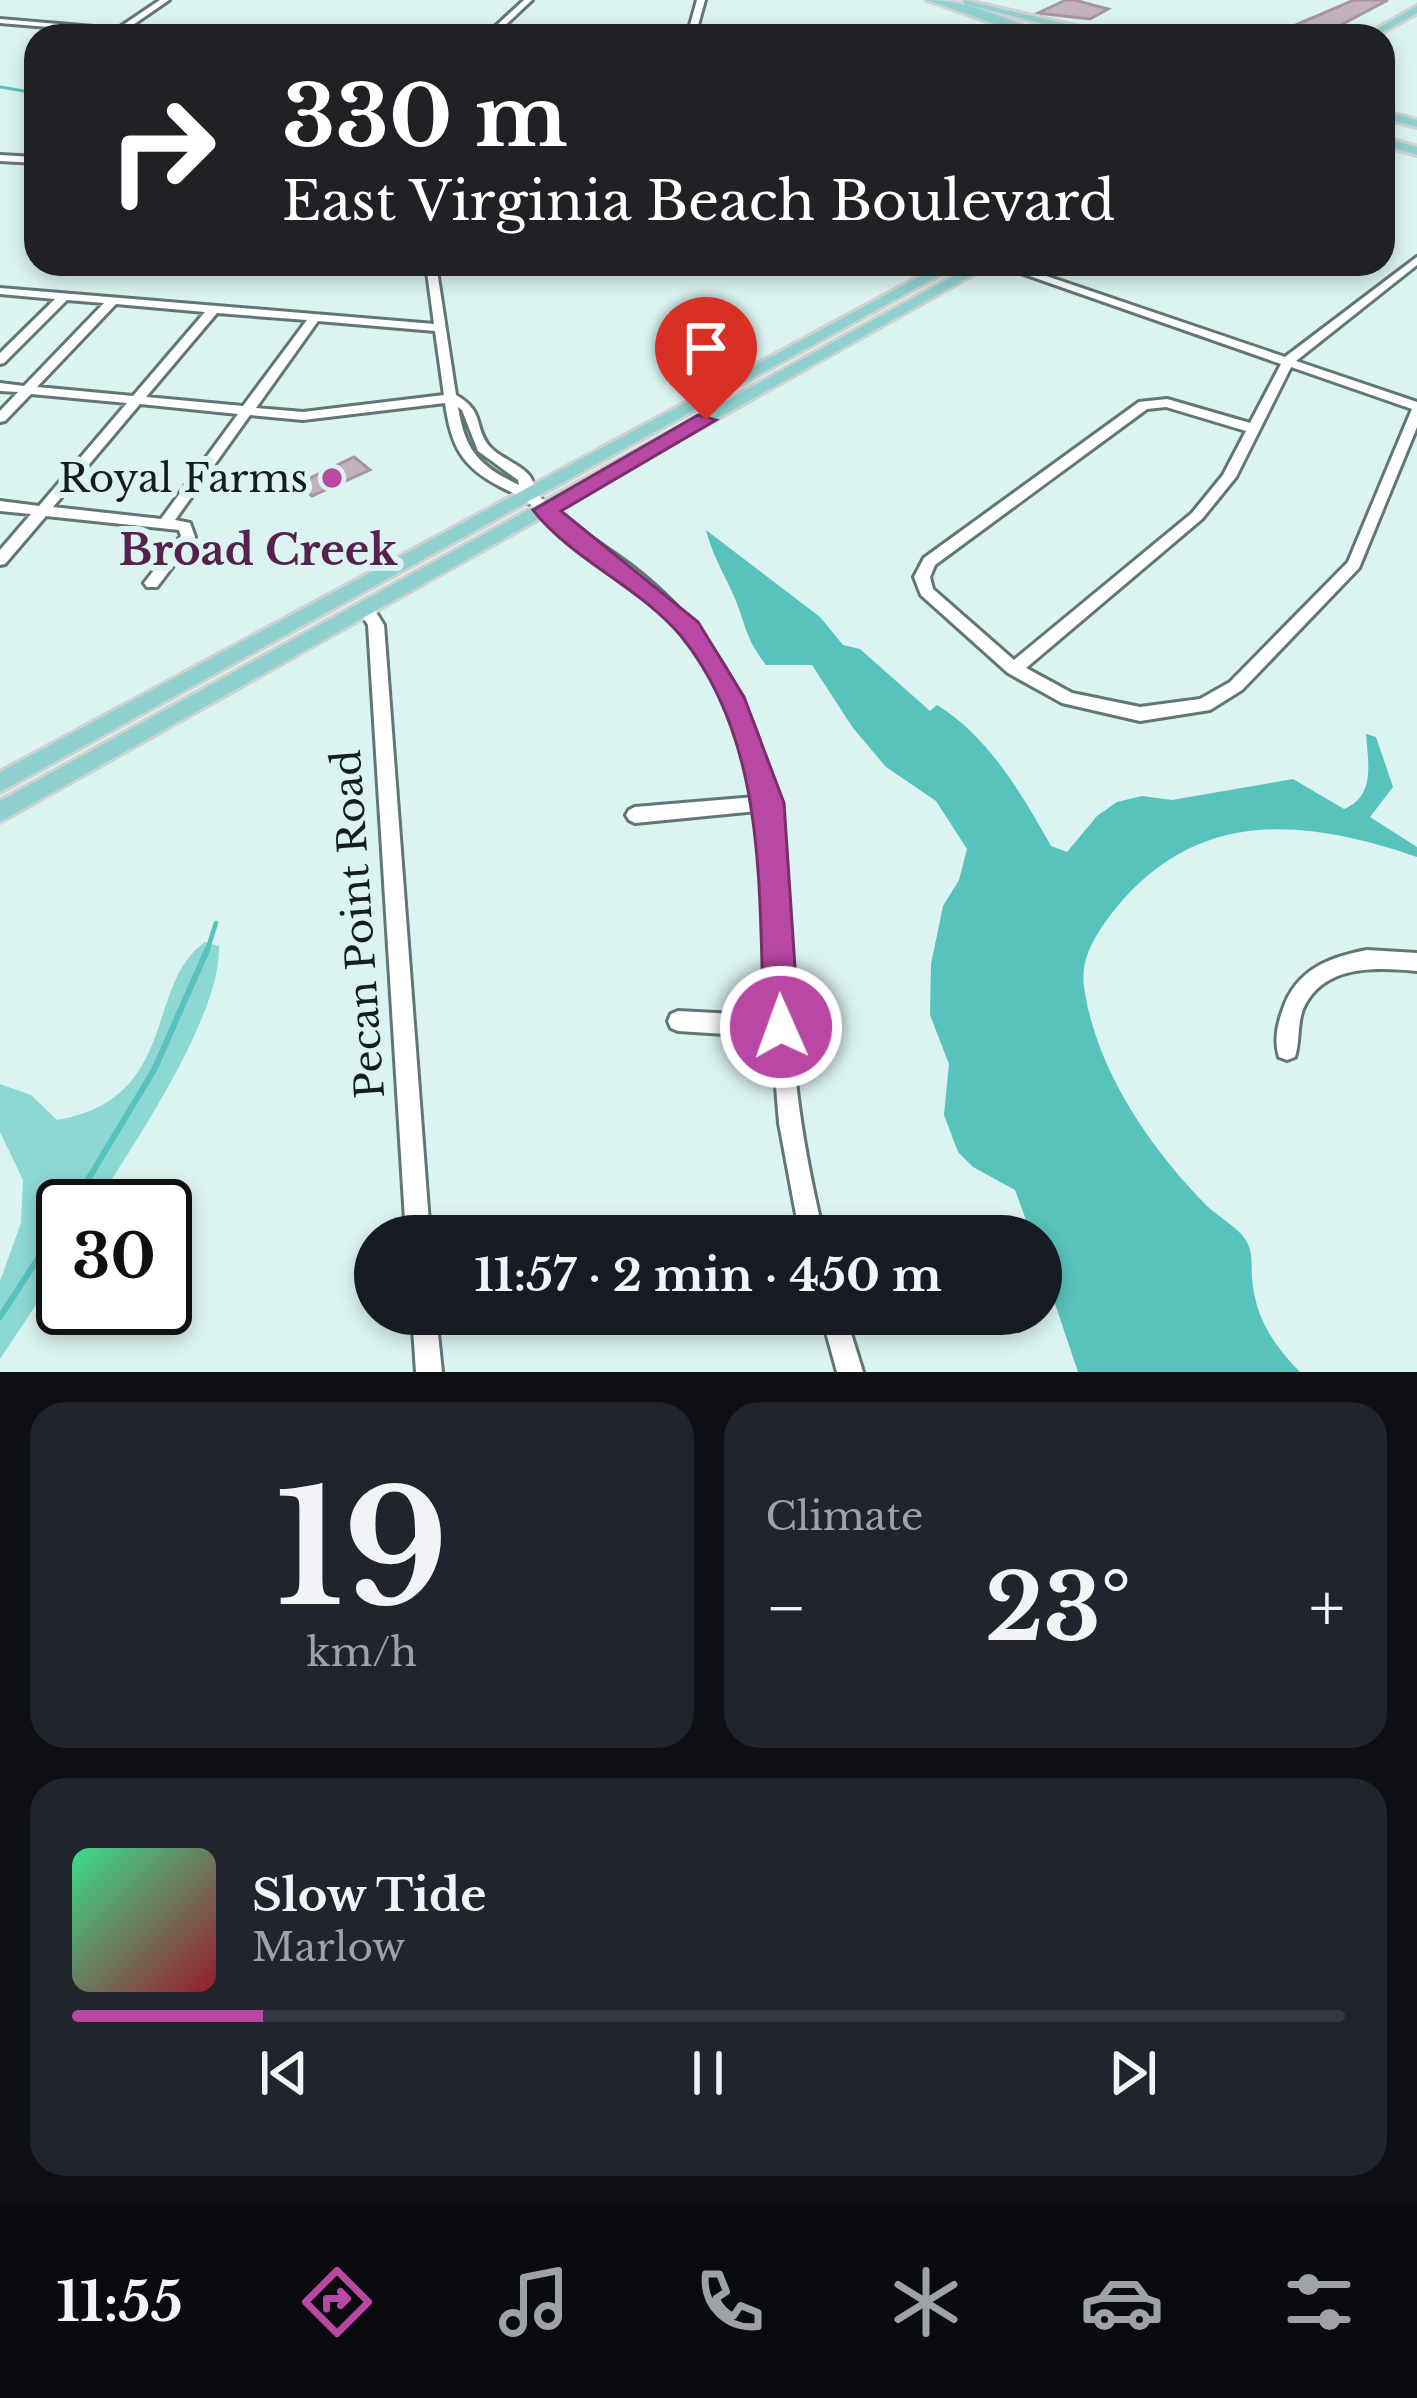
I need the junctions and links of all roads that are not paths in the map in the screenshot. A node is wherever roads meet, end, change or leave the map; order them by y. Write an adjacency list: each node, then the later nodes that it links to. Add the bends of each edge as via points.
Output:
1 (165, 0): 10 (street)
2 (528, 0): 11 (street)
3 (932, 0): 5 (main road)
4 (993, 0): 7 (main road)
5 (963, 3): 7 (main road); 12 (main road); 13 (main road); 14 (main road)
6 (1417, 9): 16 (main road)
7 (1015, 10): 15 (main road)
8 (0, 21): 9 (street)
9 (36, 24)
10 (129, 24)
11 (502, 24)
12 (1011, 24)
13 (1023, 24)
14 (1041, 24)
15 (1063, 24)
16 (1390, 24)
17 (1417, 260): 30 (street)
18 (433, 276): 28 (street)
19 (931, 276): 39 (main road)
20 (964, 276): 41 (main road)
21 (1036, 276): 30 (street)
22 (7, 292): 23 (street); 25 (street)
23 (64, 297): 24 (street); 29 (street)
24 (113, 301): 26 (street); 32 (street)
25 (0, 306)
26 (214, 309): 27 (street); 34 (street)
27 (315, 317): 28 (street); 36 (street)
28 (441, 328): 33 (street)
29 (0, 360)
30 (1288, 361): 35 (street); 38 (street)
31 (0, 387): 32 (street)
32 (28, 390): 34 (street); 37 (street)
33 (454, 398): 36 (street, via 316,416); 39 (street, via 460,447 509,488)
34 (137, 399): 36 (street); 42 (street)
35 (1417, 408): 47 (street, via 1354,564 1221,697 1163,714 1117,712 1068,699)
36 (248, 410): 43 (street)
37 (0, 418)
38 (1251, 428): 47 (street, via 1229,477 1197,516); 47 (street, via 1167,403 1144,405 929,562 926,592)
39 (529, 493): 41 (street); 48 (main road)
40 (0, 506): 42 (street)
41 (545, 510): 46 (main road); 49 (street, via 689,628 730,697)
42 (42, 511): 43 (street); 44 (street)
43 (166, 523): 45 (street, via 189,533)
44 (0, 560)
45 (152, 584)
46 (367, 610): 50 (main road); 56 (street, Pecan Point Road, via 376,625 394,842)
47 (1014, 669)
48 (0, 783)
49 (770, 803): 51 (street); 54 (street)
50 (0, 812)
51 (635, 815)
52 (1417, 962): 55 (street, via 1361,959 1312,978 1290,1009)
53 (678, 1022): 54 (street)
54 (781, 1027): 57 (street)
55 (1286, 1050)
56 (417, 1215)
57 (808, 1215)
58 (426, 1335): 60 (street)
59 (839, 1335): 61 (street)
60 (429, 1372)
61 (850, 1372)

